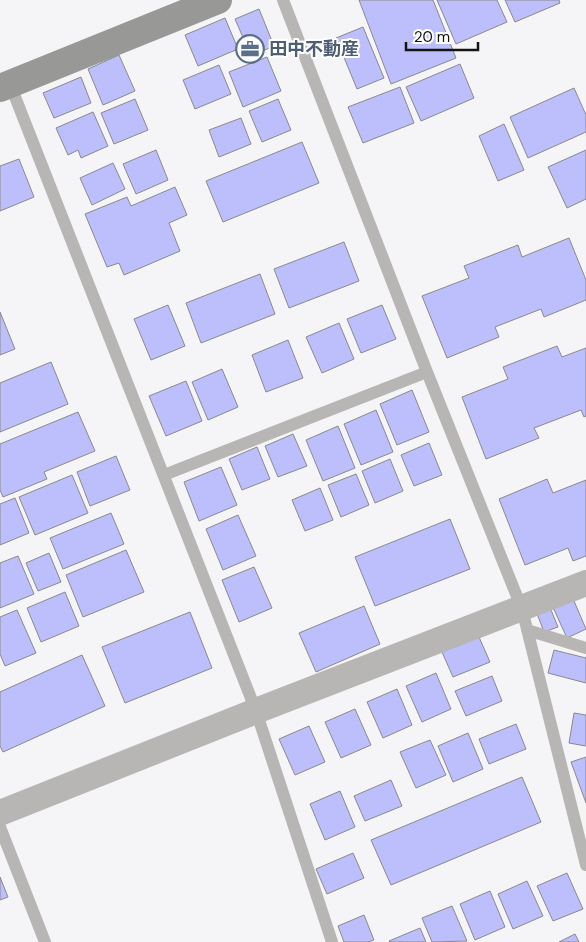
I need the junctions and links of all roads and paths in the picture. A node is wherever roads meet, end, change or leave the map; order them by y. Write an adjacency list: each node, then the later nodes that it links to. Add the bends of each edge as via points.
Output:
1 (218, 0): 3 (street)
2 (283, 0): 4 (lane)
3 (5, 86): 5 (lane)
4 (427, 372): 5 (lane); 7 (lane)
5 (164, 474): 9 (lane)
6 (586, 583): 7 (street)
7 (524, 619): 8 (lane); 9 (street); 12 (lane)
8 (586, 648)
9 (256, 711): 10 (street); 14 (lane)
10 (0, 813)
11 (0, 827): 13 (lane)
12 (586, 864)
13 (45, 942)
14 (332, 942)

